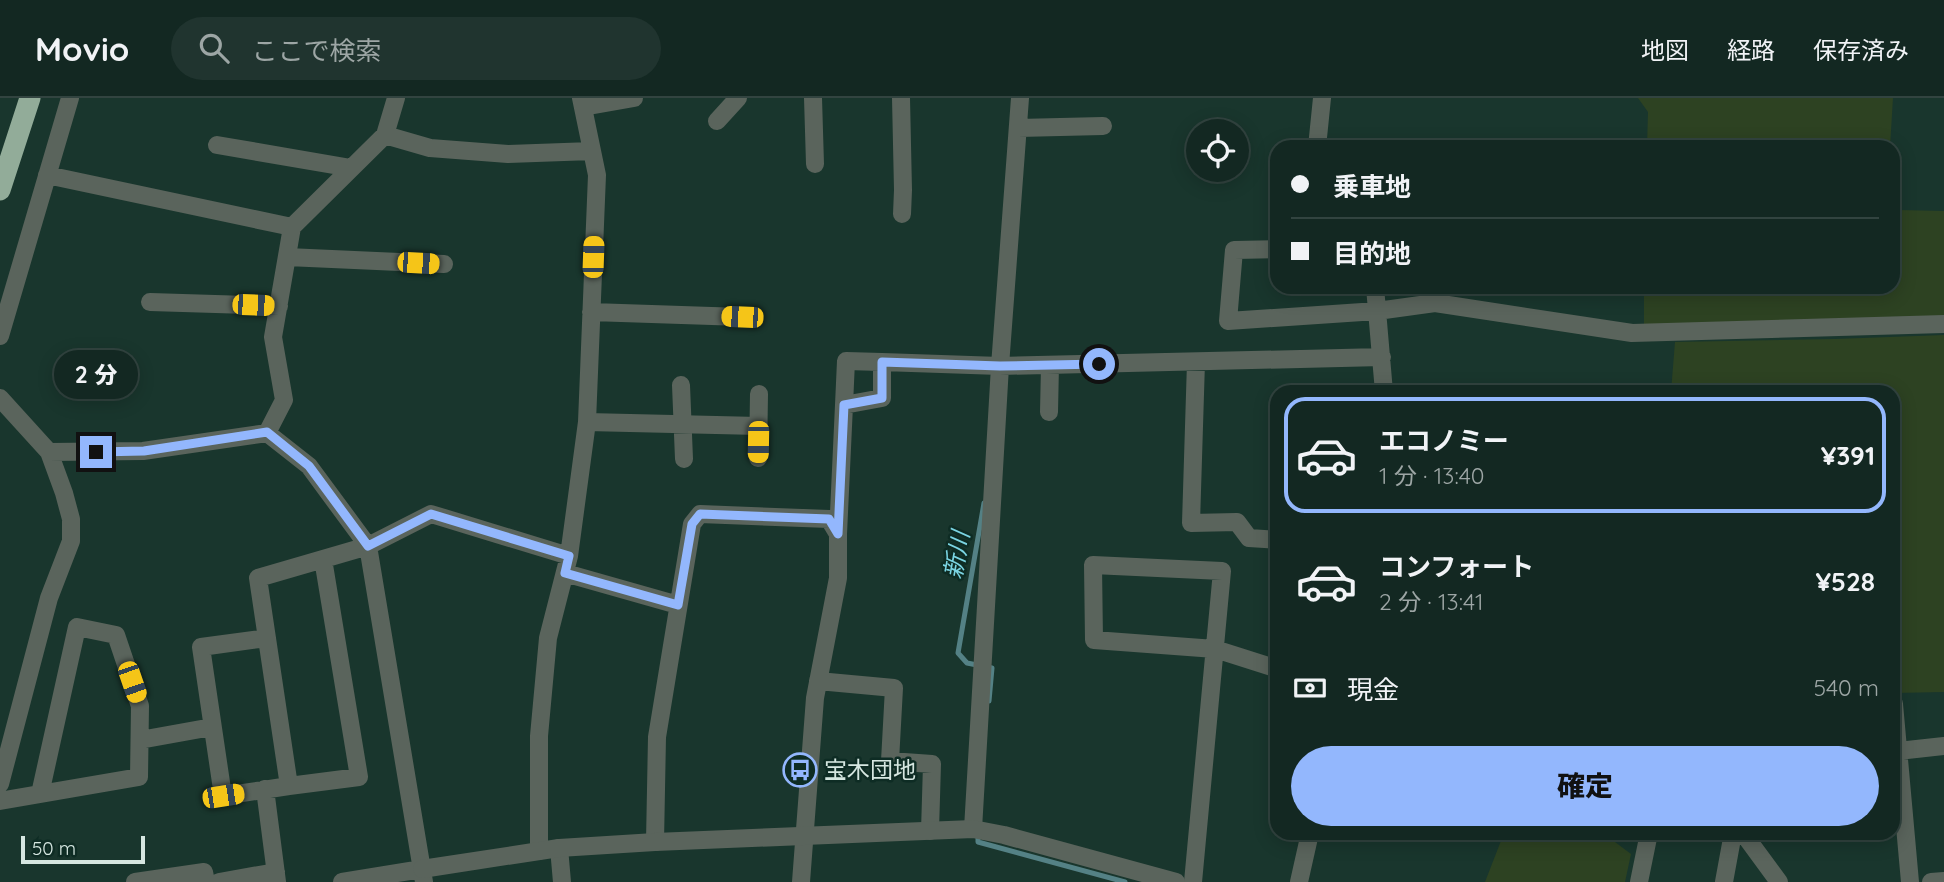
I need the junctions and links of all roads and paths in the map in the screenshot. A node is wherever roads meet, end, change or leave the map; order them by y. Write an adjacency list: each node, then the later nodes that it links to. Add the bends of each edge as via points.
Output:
1 (30, 98): 21 (highway)
2 (70, 98): 20 (street)
3 (396, 98): 14 (street)
4 (634, 98): 10 (street)
5 (738, 98): 11 (street)
6 (813, 98): 18 (street)
7 (901, 98): 22 (street)
8 (1020, 98): 13 (street)
9 (1322, 98): 15 (street)
10 (582, 103): 17 (street)
11 (717, 121)
12 (1104, 126): 13 (street)
13 (1018, 128): 39 (street)
14 (385, 135): 17 (street, via 430,148 508,154); 19 (street)
15 (1318, 140)
16 (217, 145): 19 (street)
17 (592, 151): 31 (street, via 597,175)
18 (815, 164)
19 (351, 168): 23 (street)
20 (47, 175): 23 (street); 34 (street)
21 (0, 190)
22 (902, 214)
23 (292, 227): 25 (street)
24 (1270, 250): 30 (street, via 1234,250 1228,321)
25 (287, 257): 26 (street); 29 (street)
26 (444, 264)
27 (1376, 294): 30 (street)
28 (150, 302): 29 (street)
29 (278, 306): 49 (street, via 273,337 284,400)
30 (1377, 311): 33 (street, via 1435,303 1632,334); 35 (street)
31 (591, 312): 32 (street); 46 (street)
32 (742, 317)
33 (1944, 324)
34 (0, 336)
35 (1381, 358): 37 (street); 41 (street)
36 (882, 362): 39 (street); 44 (street, via 882,398); 44 (street, via 846,361)
37 (1196, 362): 38 (street); 54 (street, via 1191,523 1237,522 1249,538)
38 (1050, 365): 39 (street); 45 (street)
39 (1000, 366): 73 (street)
40 (681, 385): 47 (street)
41 (1383, 385)
42 (759, 394): 48 (street)
43 (0, 398): 50 (street)
44 (844, 405): 53 (street)
45 (1049, 412)
46 (587, 422): 47 (street); 57 (street)
47 (683, 425): 48 (street); 52 (street)
48 (759, 426): 51 (street)
49 (267, 432): 50 (street, via 144,451); 55 (street, via 309,466)
50 (49, 452): 68 (street, via 71,519 71,541 49,598)
51 (758, 458)
52 (684, 459)
53 (838, 534): 58 (street, via 829,519 700,514 692,524); 62 (street, via 838,578)
54 (1270, 539)
55 (368, 546): 56 (street); 57 (street, via 431,514); 83 (street)
56 (323, 559): 59 (street, via 258,578); 69 (street, via 359,777)
57 (567, 564): 58 (street); 82 (street, via 548,638 539,736)
58 (678, 605): 80 (street, via 657,737)
59 (267, 638): 63 (street, via 201,647); 69 (street)
60 (1215, 649): 60 (street, via 1222,571 1093,565 1094,640); 61 (street); 94 (street)
61 (1270, 666)
62 (818, 681): 74 (street, via 894,688 890,761 932,764); 75 (street)
63 (212, 727): 64 (street); 70 (street, via 223,796)
64 (140, 740): 71 (street, via 139,777); 71 (street, via 140,706 116,635 77,627)
65 (1944, 746): 66 (street)
66 (1900, 751)
67 (1900, 773): 99 (street)
68 (0, 784)
69 (289, 786): 70 (street)
70 (265, 789): 84 (street)
71 (40, 794): 72 (street)
72 (0, 801)
73 (973, 829): 74 (street); 93 (street)
74 (930, 831): 75 (street)
75 (804, 835): 80 (street); 92 (street)
76 (1308, 840): 95 (street)
77 (1648, 840): 96 (street)
78 (1732, 840): 97 (street)
79 (1748, 840): 98 (street)
80 (655, 842): 81 (street)
81 (559, 848): 82 (street); 91 (street)
82 (539, 851): 83 (street)
83 (423, 876): 85 (street)
84 (276, 877): 89 (street)
85 (377, 879): 90 (street)
86 (1944, 881): 100 (street)
87 (135, 882): 88 (street, via 204,872)
88 (206, 882)
89 (219, 882)
90 (342, 882)
91 (562, 882)
92 (801, 882)
93 (1176, 882)
94 (1193, 882)
95 (1299, 882)
96 (1639, 882)
97 (1724, 882)
98 (1779, 882)
99 (1910, 882)
100 (1931, 882)

